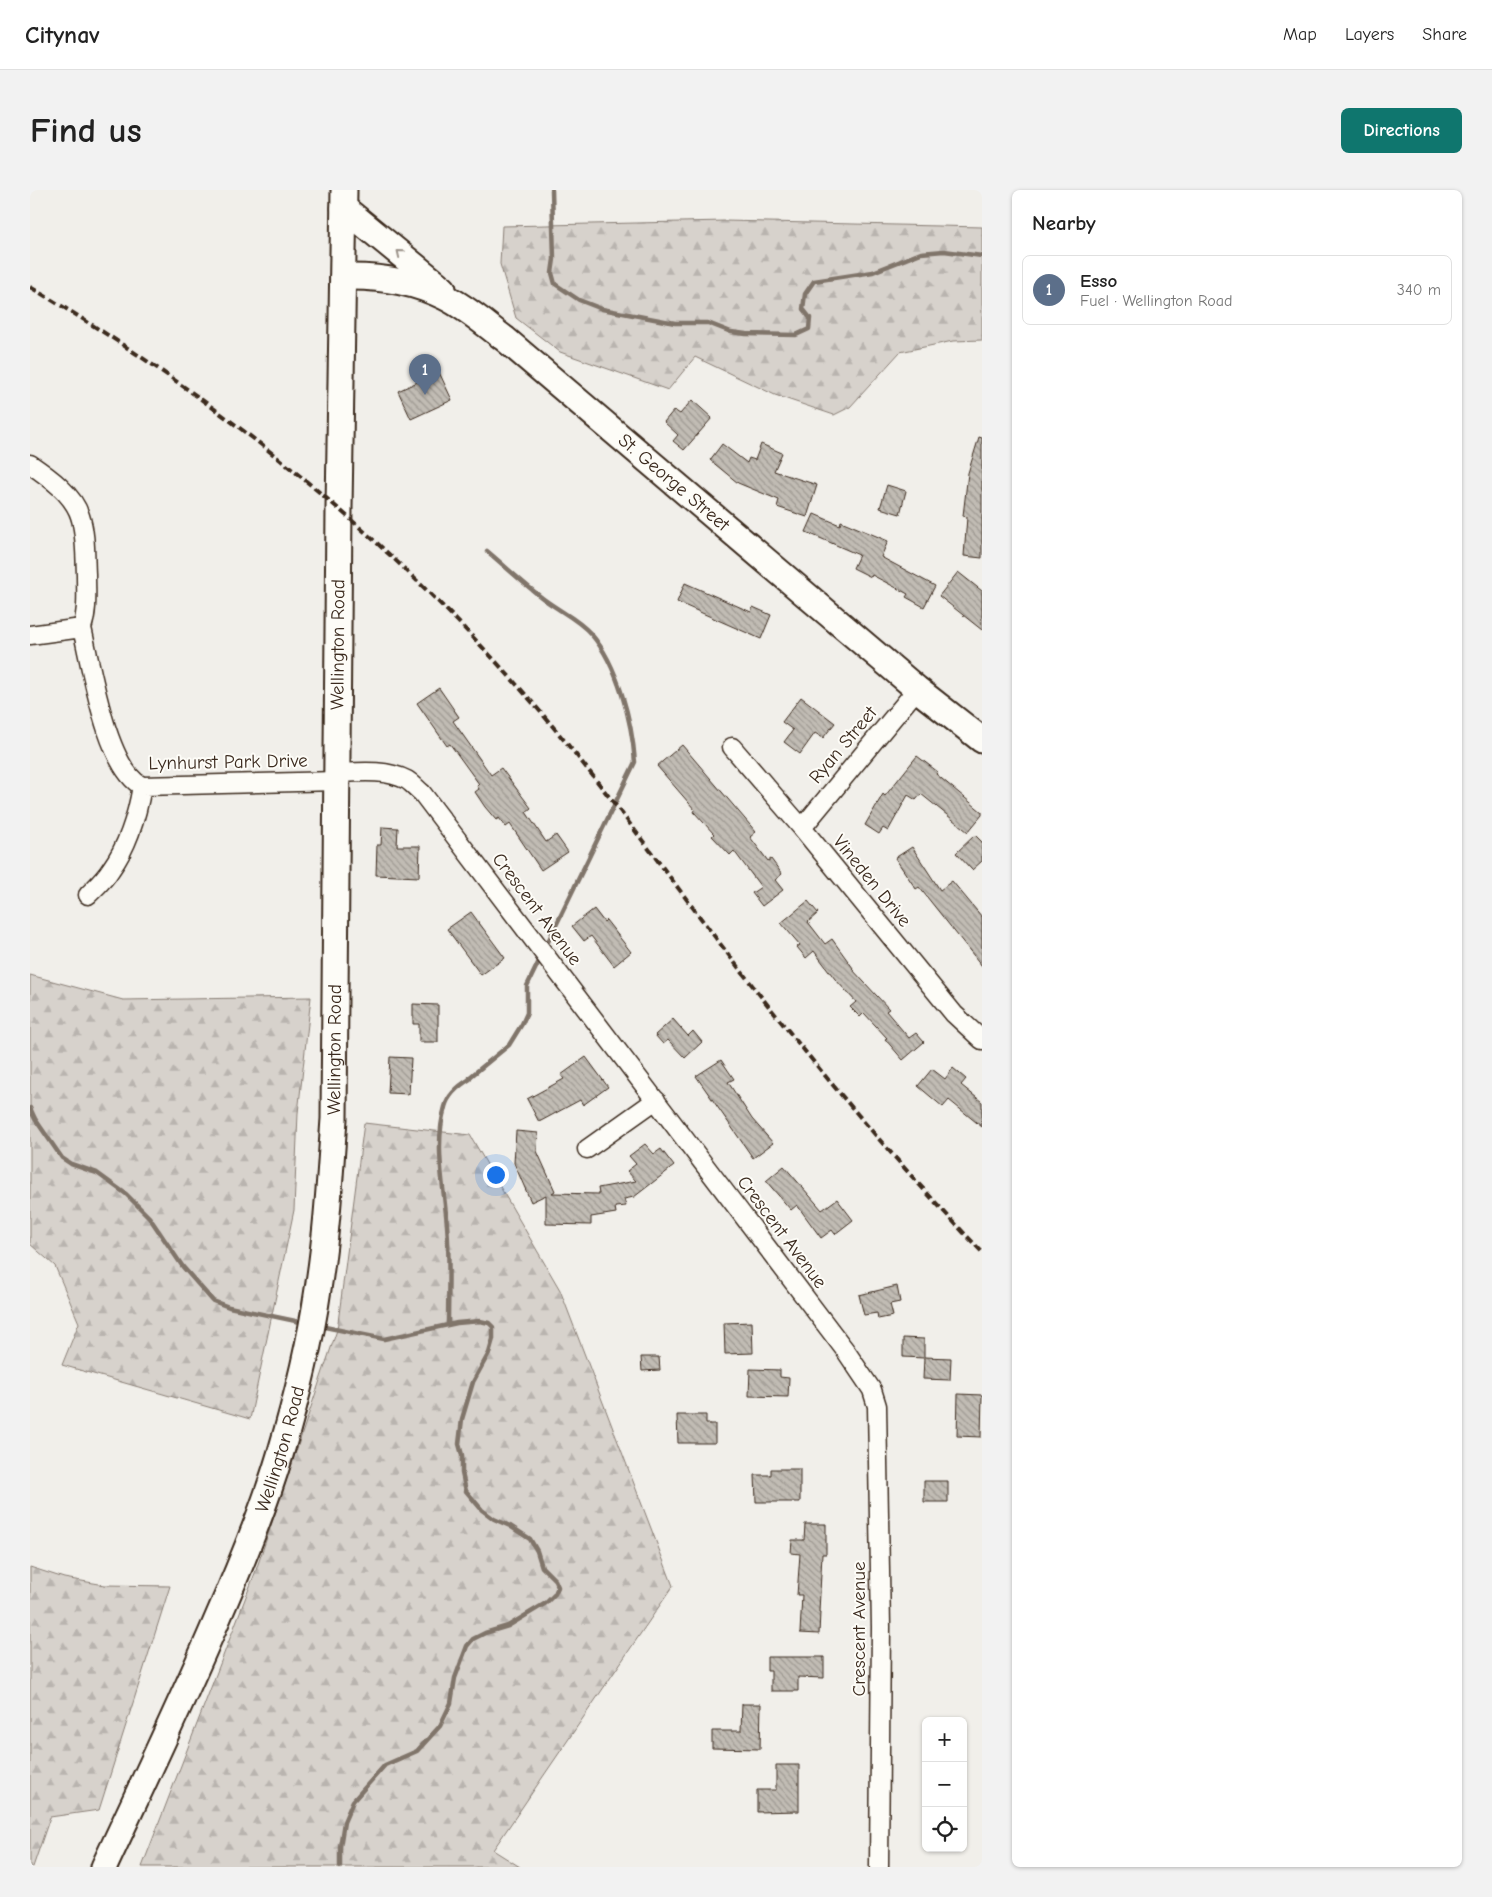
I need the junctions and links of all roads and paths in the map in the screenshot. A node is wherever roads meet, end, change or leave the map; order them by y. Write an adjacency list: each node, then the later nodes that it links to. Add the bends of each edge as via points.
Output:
1 (344, 199): 2 (main road, Wellington Road); 3 (main road, one-way to 1)
2 (342, 277): 3 (main road, St. George Street, via 395,280 423,287 446,297); 10 (main road, Wellington Road)
3 (505, 340): 7 (main road, St. George Street)
4 (30, 464): 5 (street, Lynhurst Park Drive, via 58,485 80,516 87,606)
5 (82, 628): 6 (street); 11 (street, Lynhurst Park Drive, via 111,743 123,768 135,783)
6 (30, 635)
7 (917, 688): 8 (main road, St. George Street); 12 (street, Ryan Street)
8 (982, 740)
9 (732, 747): 12 (street, Vineden Drive)
10 (337, 777): 11 (street, Lynhurst Park Drive); 15 (street, Crescent Avenue, via 370,772 391,774 407,780 422,793); 17 (main road, Wellington Road, via 334,1119 324,1247 305,1357 279,1457 245,1556)
11 (142, 786): 13 (street, via 136,820 123,850 111,870)
12 (802, 828): 14 (street, Vineden Drive, via 954,1014)
13 (88, 895)
14 (982, 1040)
15 (656, 1100): 16 (street); 18 (street, Crescent Avenue, via 863,1375 877,1406 881,1627)
16 (587, 1149)
17 (104, 1867)
18 (879, 1867)

